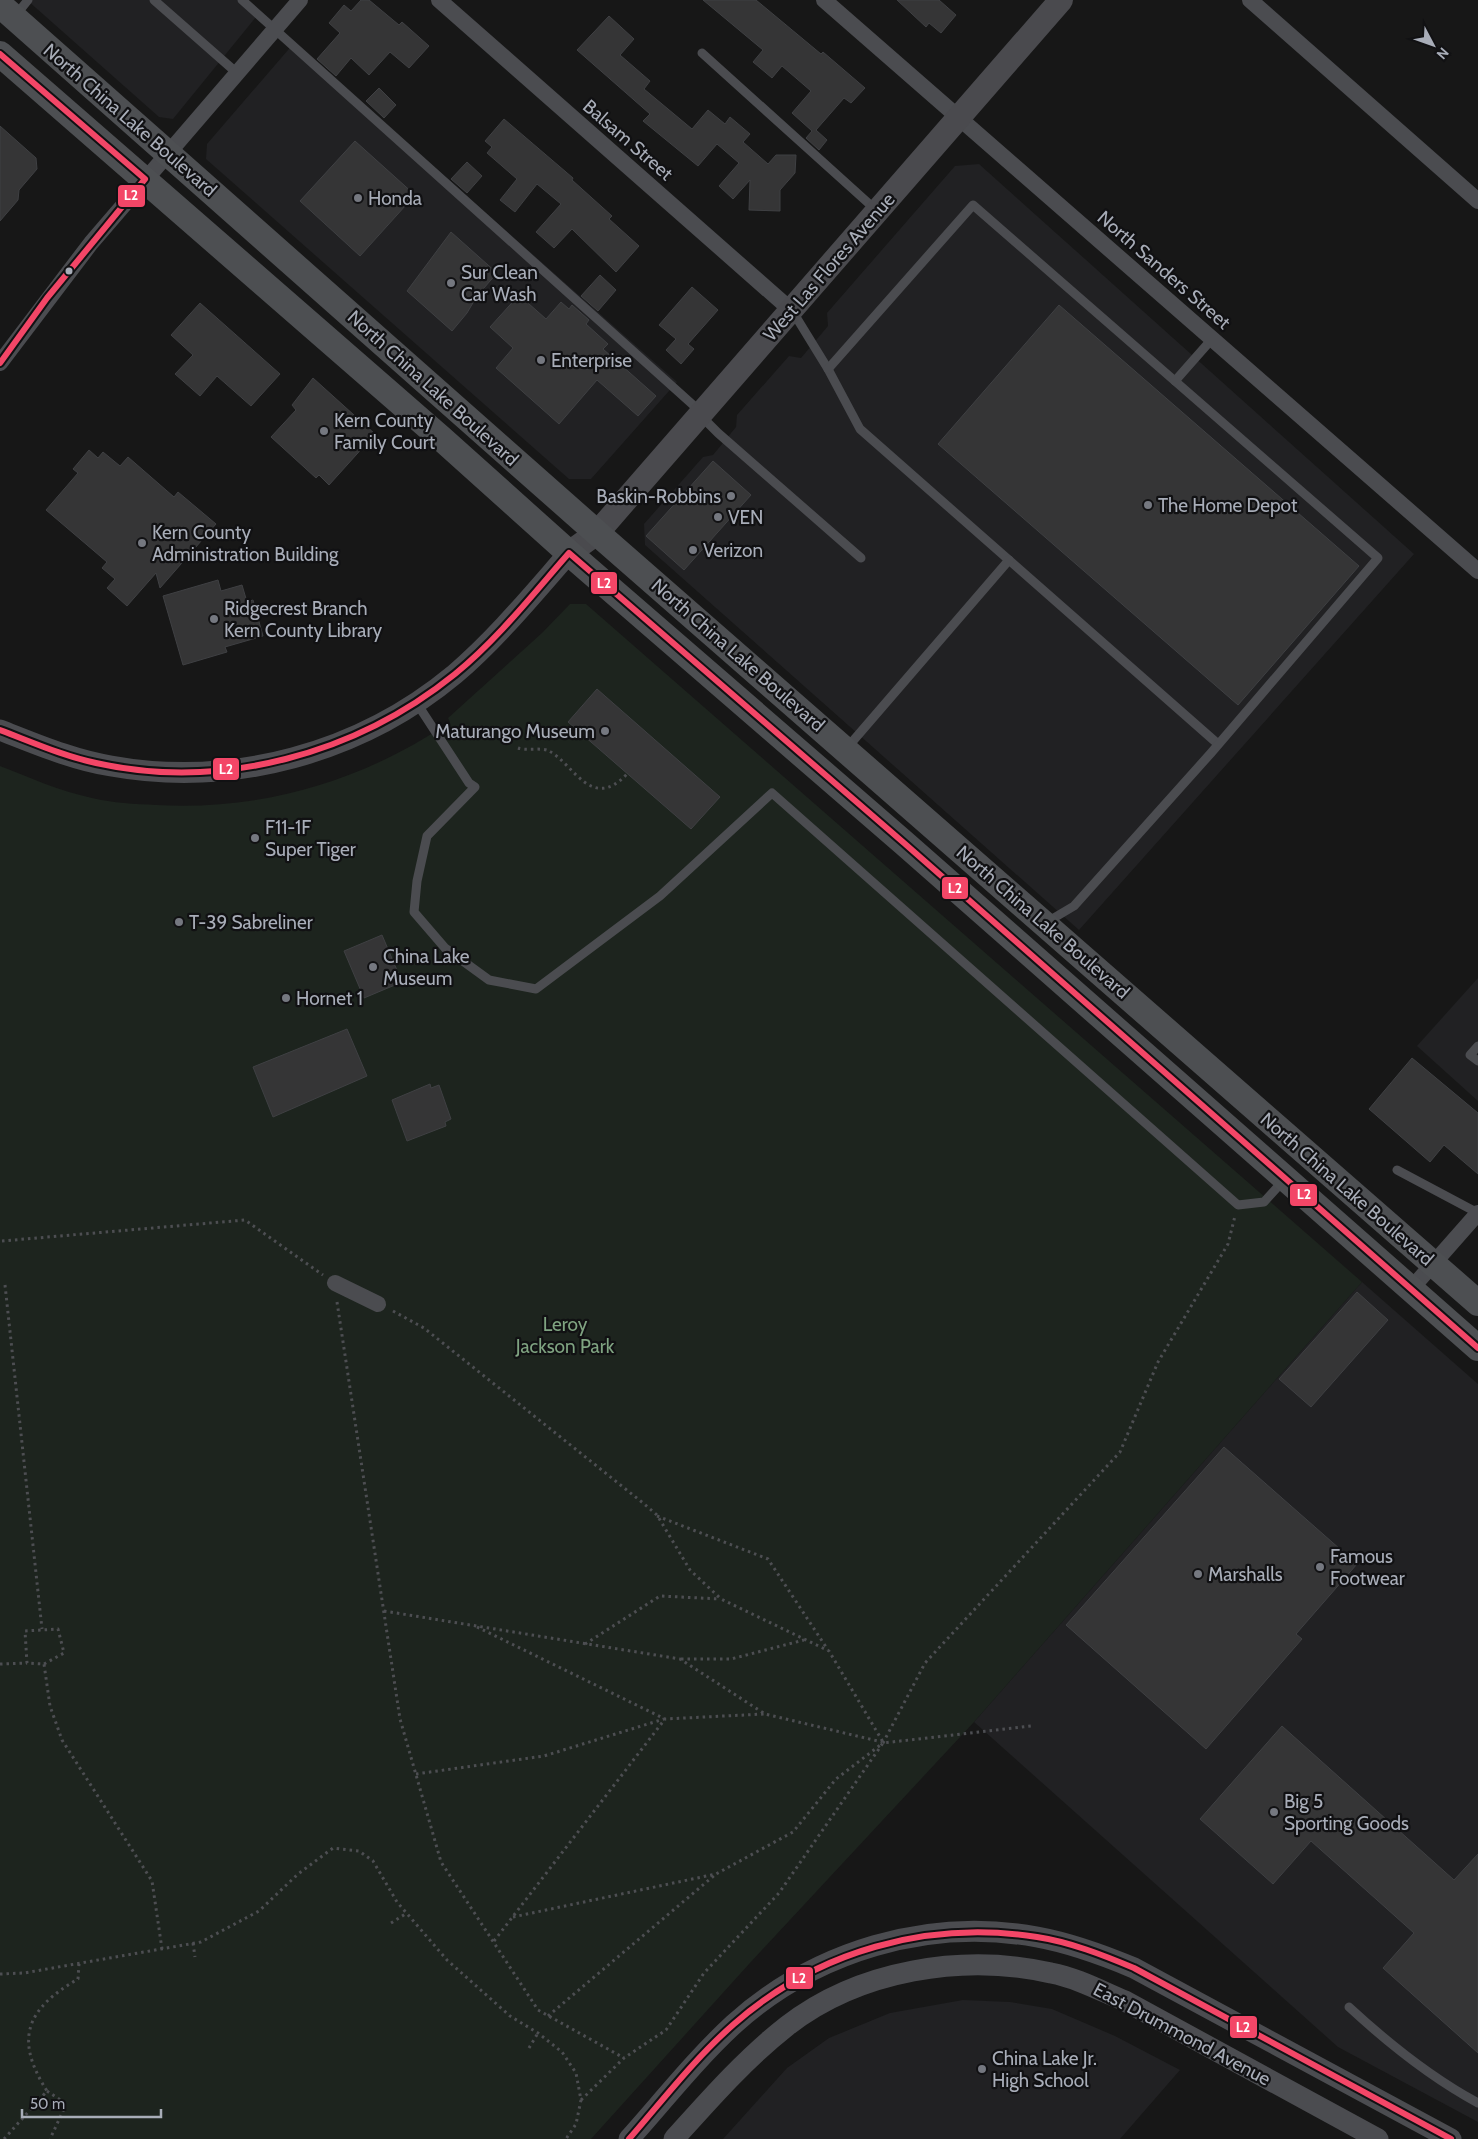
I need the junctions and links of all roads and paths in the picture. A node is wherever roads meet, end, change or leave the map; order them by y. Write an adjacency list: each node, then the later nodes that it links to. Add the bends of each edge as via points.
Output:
1 (154, 0): 12 (lane)
2 (242, 0): 9 (lane)
3 (300, 0): 9 (street)
4 (439, 0): 18 (street, Balsam Street)
5 (824, 0): 13 (street, North Sanders Street)
6 (1250, 0): 16 (street)
7 (1059, 1): 13 (main road, West Las Flores Avenue)
8 (14, 7): 14 (main road, North China Lake Boulevard)
9 (275, 29): 12 (street); 23 (lane)
10 (702, 53): 17 (lane)
11 (0, 54): 15 (main road, North China Lake Boulevard)
12 (237, 73): 14 (street)
13 (960, 117): 17 (main road, West Las Flores Avenue); 19 (street, North Sanders Street)
14 (168, 153): 15 (street); 24 (main road, North China Lake Boulevard)
15 (145, 179): 20 (street, via 54,290); 25 (main road, North China Lake Boulevard)
16 (1478, 200)
17 (878, 211): 18 (main road, West Las Flores Avenue)
18 (791, 310): 21 (lane); 23 (main road, West Las Flores Avenue)
19 (1212, 339): 22 (lane); 28 (street, North Sanders Street)
20 (0, 363)
21 (828, 369): 22 (lane, via 973,205); 27 (lane, via 860,429)
22 (1176, 381): 31 (lane, via 1378,558)
23 (702, 413): 24 (main road, West Las Flores Avenue); 26 (lane, via 712,427)
24 (597, 533): 25 (main road, West Las Flores Avenue); 33 (main road, North China Lake Boulevard)
25 (569, 553): 29 (street, via 482,648); 35 (main road, North China Lake Boulevard)
26 (861, 558)
27 (1009, 560): 31 (lane); 33 (lane)
28 (1478, 571)
29 (416, 702): 30 (street, via 370,729 296,759 201,773 152,772 111,766 47,749); 41 (lane, via 469,783 475,787 427,836 414,912 445,948 489,980 536,989 660,896 772,794)
30 (0, 730)
31 (1218, 744): 36 (lane, via 1074,906)
32 (518, 748): 34 (path, via 548,750 578,779 595,788 610,785)
33 (846, 749): 36 (main road, North China Lake Boulevard)
34 (627, 774)
35 (904, 843): 36 (main road, via 950,862 1024,929 1036,930); 40 (main road, North China Lake Boulevard)
36 (1045, 923): 44 (main road, North China Lake Boulevard)
37 (1478, 1046): 38 (lane, via 1470,1055)
38 (1478, 1062)
39 (1397, 1170): 42 (lane)
40 (1285, 1179): 41 (lane, via 1264,1202); 47 (main road, North China Lake Boulevard)
41 (1238, 1205): 66 (path, via 1228,1244 1158,1362 1120,1452 925,1663)
42 (1478, 1213): 44 (street)
43 (2, 1241): 45 (path, via 245,1220)
44 (1434, 1264): 47 (street); 48 (main road, North China Lake Boulevard)
45 (335, 1283): 49 (street); 53 (path)
46 (4, 1285): 55 (path)
47 (1411, 1289): 50 (main road, North China Lake Boulevard)
48 (1478, 1303)
49 (378, 1304): 51 (path, via 424,1328)
50 (1478, 1348)
51 (657, 1515): 52 (path, via 690,1570); 58 (path, via 768,1559)
52 (721, 1599): 56 (path); 57 (path, via 660,1596)
53 (384, 1611): 54 (path); 67 (path, via 400,1719)
54 (474, 1626): 57 (path); 64 (path)
55 (42, 1629): 60 (path, via 25,1631); 62 (path, via 58,1629 64,1654)
56 (805, 1640): 58 (path); 59 (path, via 731,1659)
57 (585, 1644): 59 (path)
58 (829, 1651): 66 (path)
59 (680, 1659): 63 (path)
60 (27, 1663): 61 (path); 62 (path)
61 (0, 1664)
62 (44, 1664): 74 (path, via 50,1706 62,1740 152,1882)
63 (765, 1714): 64 (path); 66 (path)
64 (665, 1719): 67 (path, via 544,1756); 70 (path)
65 (1030, 1726): 66 (path)
66 (883, 1743): 68 (path, via 836,1779 793,1832); 82 (path, via 779,1893 704,1973 666,2030)
67 (416, 1774): 72 (path, via 441,1862)
68 (716, 1874): 70 (path); 79 (path)
69 (407, 1913): 71 (path); 73 (path, via 373,1861 359,1851 333,1848 298,1874 259,1911 201,1942); 80 (path, via 447,1960 510,2016)
70 (512, 1917): 72 (path)
71 (391, 1923)
72 (494, 1941): 79 (path, via 538,2010)
73 (193, 1943): 74 (path); 75 (path)
74 (162, 1949): 76 (path)
75 (195, 1957)
76 (79, 1964): 77 (path); 83 (path, via 78,1978 55,1992 28,2028 28,2052 34,2071)
77 (0, 1974)
78 (1349, 2007): 85 (lane, via 1393,2048 1447,2086)
79 (548, 2016): 82 (path)
80 (538, 2033): 81 (path); 84 (path, via 562,2052 576,2073)
81 (529, 2048)
82 (624, 2058): 84 (path)
83 (47, 2091): 86 (path); 87 (path, via 58,2099 64,2109)
84 (580, 2100): 88 (path, via 576,2124)
85 (1478, 2103)
86 (4, 2139)
87 (50, 2139)
88 (566, 2139)
89 (629, 2139): 92 (street, East Drummond Avenue, via 734,2024 817,1967 854,1952 902,1939 988,1932 1037,1936 1098,1953 1134,1968)
90 (674, 2139): 91 (street, East Drummond Avenue, via 756,2052 788,2025 824,2002 902,1973 945,1966 983,1965 1024,1967 1094,1987)
91 (1378, 2139)
92 (1451, 2139)

